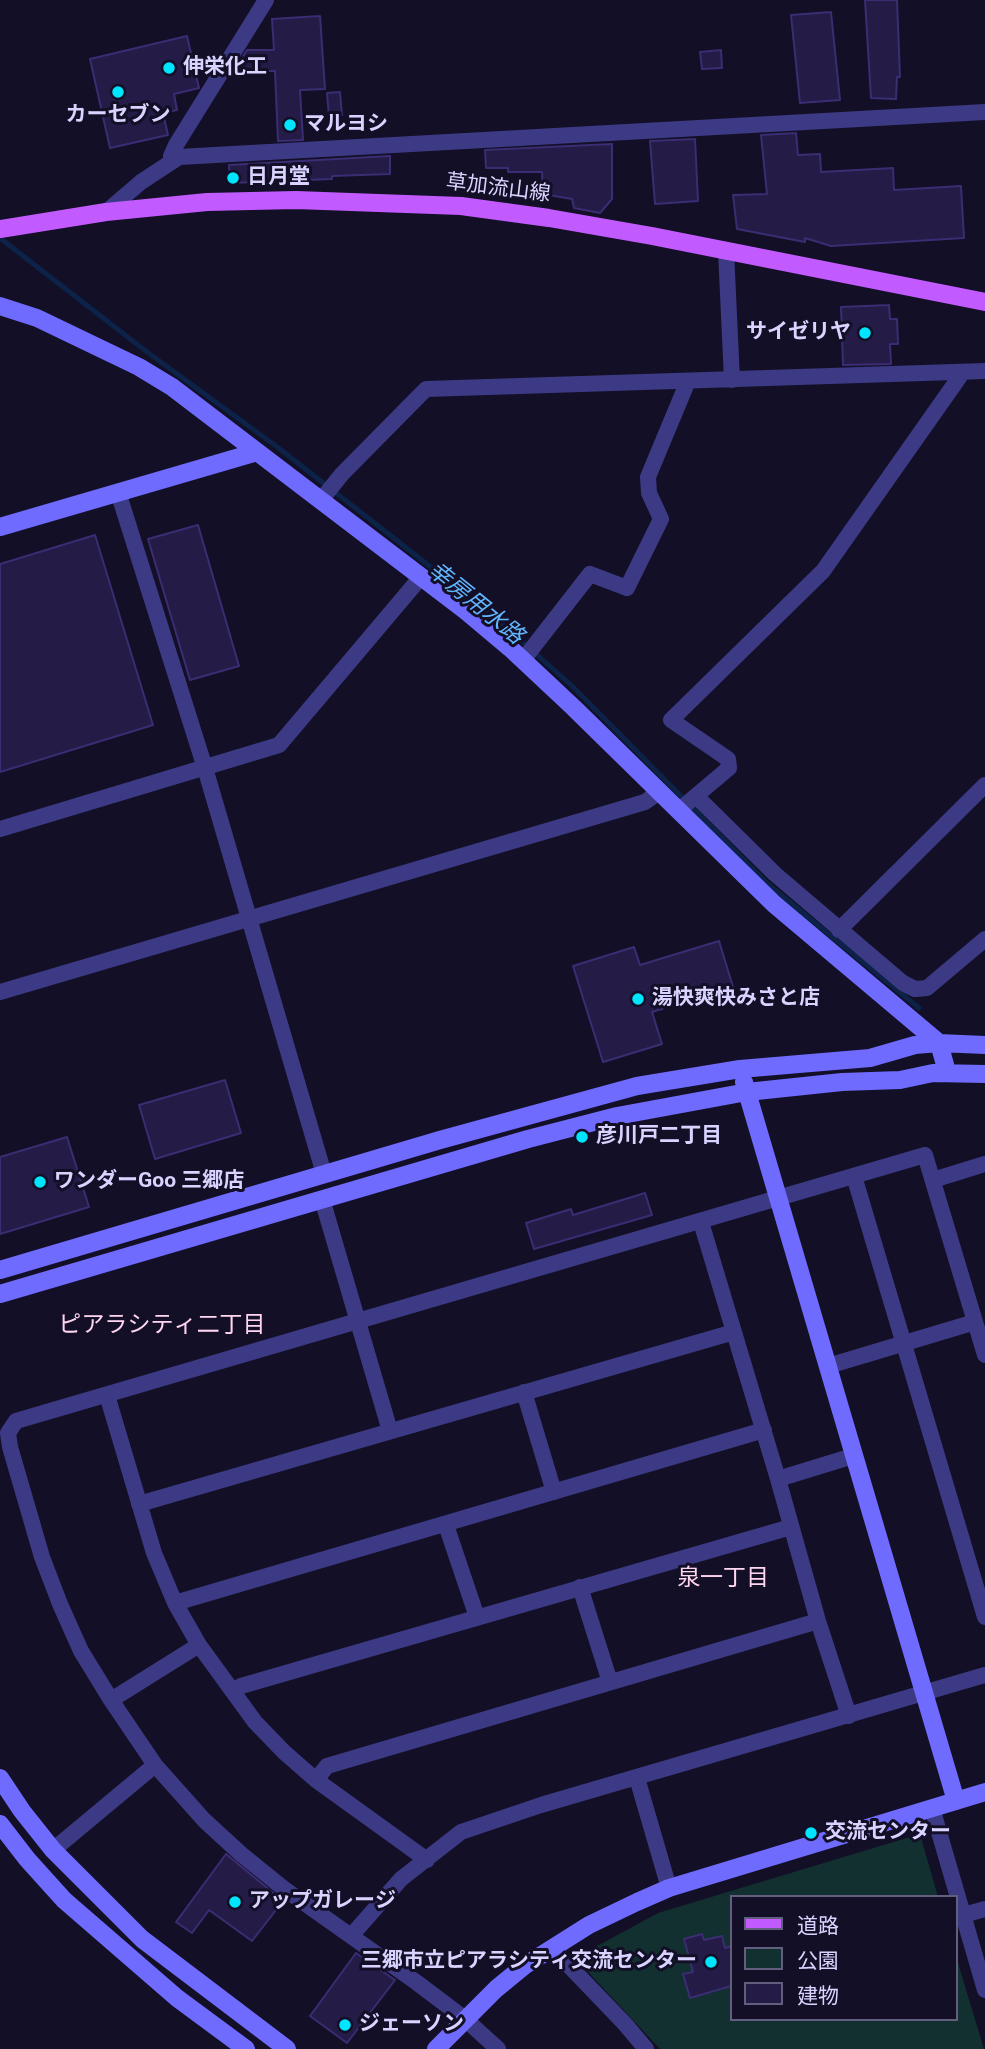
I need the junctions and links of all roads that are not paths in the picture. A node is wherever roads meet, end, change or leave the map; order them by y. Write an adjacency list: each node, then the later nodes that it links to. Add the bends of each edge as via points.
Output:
1 (266, 0): 3 (street, via 176,145)
2 (985, 112): 3 (street, via 179,157)
3 (172, 161): 4 (street)
4 (106, 212): 5 (main road, 草加流山線); 6 (main road, 草加流山線, via 207,202 296,200 461,206)
5 (0, 229)
6 (726, 251): 7 (main road, 草加流山線); 11 (street)
7 (985, 302)
8 (0, 306): 13 (street, via 37,318 139,367)
9 (963, 372): 10 (street); 11 (street); 22 (street, via 823,571 671,720 728,759 729,768)
10 (985, 372)
11 (732, 380): 12 (street)
12 (688, 381): 15 (street, via 426,389); 18 (street, via 648,477 649,493 661,519 627,588 590,574)
13 (257, 452): 14 (street); 15 (street)
14 (118, 492): 16 (street); 19 (street)
15 (321, 500): 17 (street)
16 (0, 527)
17 (421, 577): 18 (street); 19 (street, via 279,746)
18 (523, 659): 21 (street)
19 (205, 768): 24 (street); 25 (street)
20 (985, 785): 26 (street)
21 (659, 792): 23 (street); 25 (street, via 645,802)
22 (696, 796): 23 (street); 26 (street)
23 (678, 811): 29 (street, via 774,904)
24 (0, 829)
25 (249, 919): 28 (street); 36 (street)
26 (839, 930): 27 (street, via 902,984 915,989 927,988)
27 (985, 939)
28 (0, 992)
29 (939, 1043): 30 (street); 31 (street, via 870,1058); 32 (street)
30 (985, 1045)
31 (740, 1069): 34 (street); 36 (street, via 638,1086)
32 (947, 1072): 33 (street); 34 (street)
33 (985, 1074)
34 (747, 1092): 39 (street, via 617,1116); 40 (street)
35 (985, 1164): 38 (street)
36 (324, 1174): 42 (street)
37 (854, 1176): 38 (street, via 925,1155); 40 (street); 47 (street)
38 (933, 1180): 45 (street)
39 (322, 1199): 43 (street); 44 (street)
40 (779, 1199): 41 (street); 49 (street)
41 (701, 1222): 44 (street); 46 (street)
42 (0, 1270)
43 (0, 1294)
44 (358, 1322): 51 (street); 53 (street)
45 (975, 1322): 47 (street); 48 (street)
46 (734, 1332): 50 (street); 52 (street)
47 (904, 1343): 49 (street); 63 (street)
48 (984, 1350)
49 (828, 1366): 54 (street)
50 (524, 1392): 53 (street); 56 (street)
51 (107, 1395): 57 (street); 70 (street, via 16,1421 8,1433 42,1556 81,1651)
52 (764, 1430): 55 (street); 56 (street)
53 (390, 1431): 57 (street)
54 (853, 1456): 55 (street); 69 (street)
55 (778, 1479): 59 (street)
56 (554, 1492): 58 (street)
57 (139, 1504): 61 (street)
58 (446, 1525): 61 (street); 62 (street)
59 (791, 1527): 60 (street); 64 (street)
60 (580, 1587): 62 (street); 67 (street)
61 (175, 1603): 65 (street)
62 (477, 1617): 68 (street)
63 (985, 1617)
64 (818, 1621): 67 (street); 71 (street)
65 (199, 1646): 68 (street); 70 (street)
66 (985, 1675): 69 (street)
67 (610, 1682): 75 (street, via 327,1766)
68 (233, 1692): 75 (street, via 255,1722)
69 (924, 1693): 71 (street); 77 (street)
70 (111, 1700): 72 (street)
71 (849, 1716): 74 (street)
72 (155, 1765): 80 (street); 85 (street, via 241,1854)
73 (0, 1778): 80 (street)
74 (637, 1778): 81 (street, via 461,1832); 82 (street)
75 (316, 1780): 81 (street)
76 (985, 1793): 77 (street)
77 (956, 1801): 78 (street)
78 (932, 1808): 82 (street); 84 (street)
79 (0, 1824): 89 (street, via 64,1900 167,1990)
80 (53, 1850): 90 (street, via 142,1939)
81 (427, 1860): 85 (street, via 401,1879)
82 (669, 1888): 86 (street)
83 (985, 1909): 84 (street)
84 (964, 1915): 87 (street)
85 (351, 1936): 88 (street)
86 (552, 1948): 88 (street, via 496,1989); 93 (street)
87 (985, 1990)
88 (465, 2019): 91 (street); 92 (street)
89 (246, 2049)
90 (288, 2049)
91 (436, 2049)
92 (498, 2049)
93 (646, 2049)

